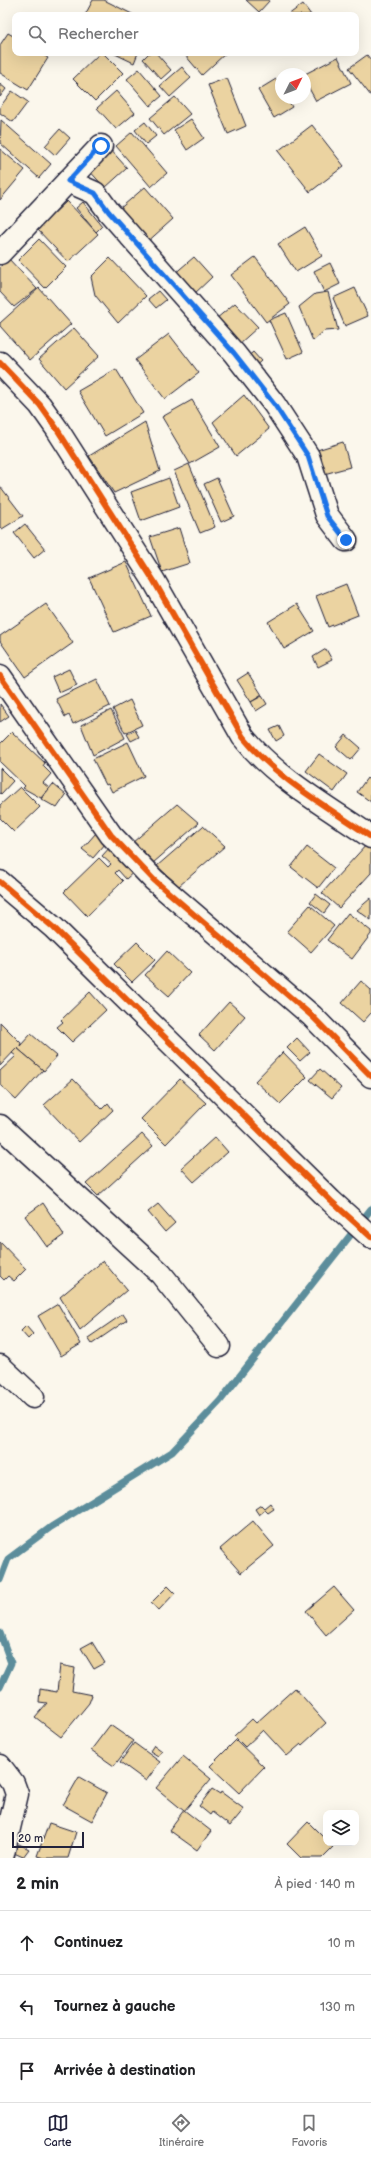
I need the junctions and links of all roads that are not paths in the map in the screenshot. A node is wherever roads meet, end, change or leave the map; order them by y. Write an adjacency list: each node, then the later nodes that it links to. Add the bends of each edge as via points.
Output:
1 (101, 146): 2 (street)
2 (68, 181): 3 (street); 5 (street, via 95,193 234,353 269,398 308,456 327,516)
3 (0, 253)
4 (0, 362): 7 (street, via 40,405 57,430 154,581 243,737 258,755 284,778)
5 (346, 540)
6 (0, 676): 9 (street, via 111,835 154,880 312,1016)
7 (371, 837)
8 (0, 882): 11 (street, via 54,928 331,1201)
9 (371, 1076)
10 (0, 1126): 12 (street, via 161,1274)
11 (371, 1237)
12 (219, 1346)
13 (0, 1366): 14 (street)
14 (33, 1397)
15 (0, 1766): 16 (street, via 13,1783 16,1794)
16 (2, 1858)

